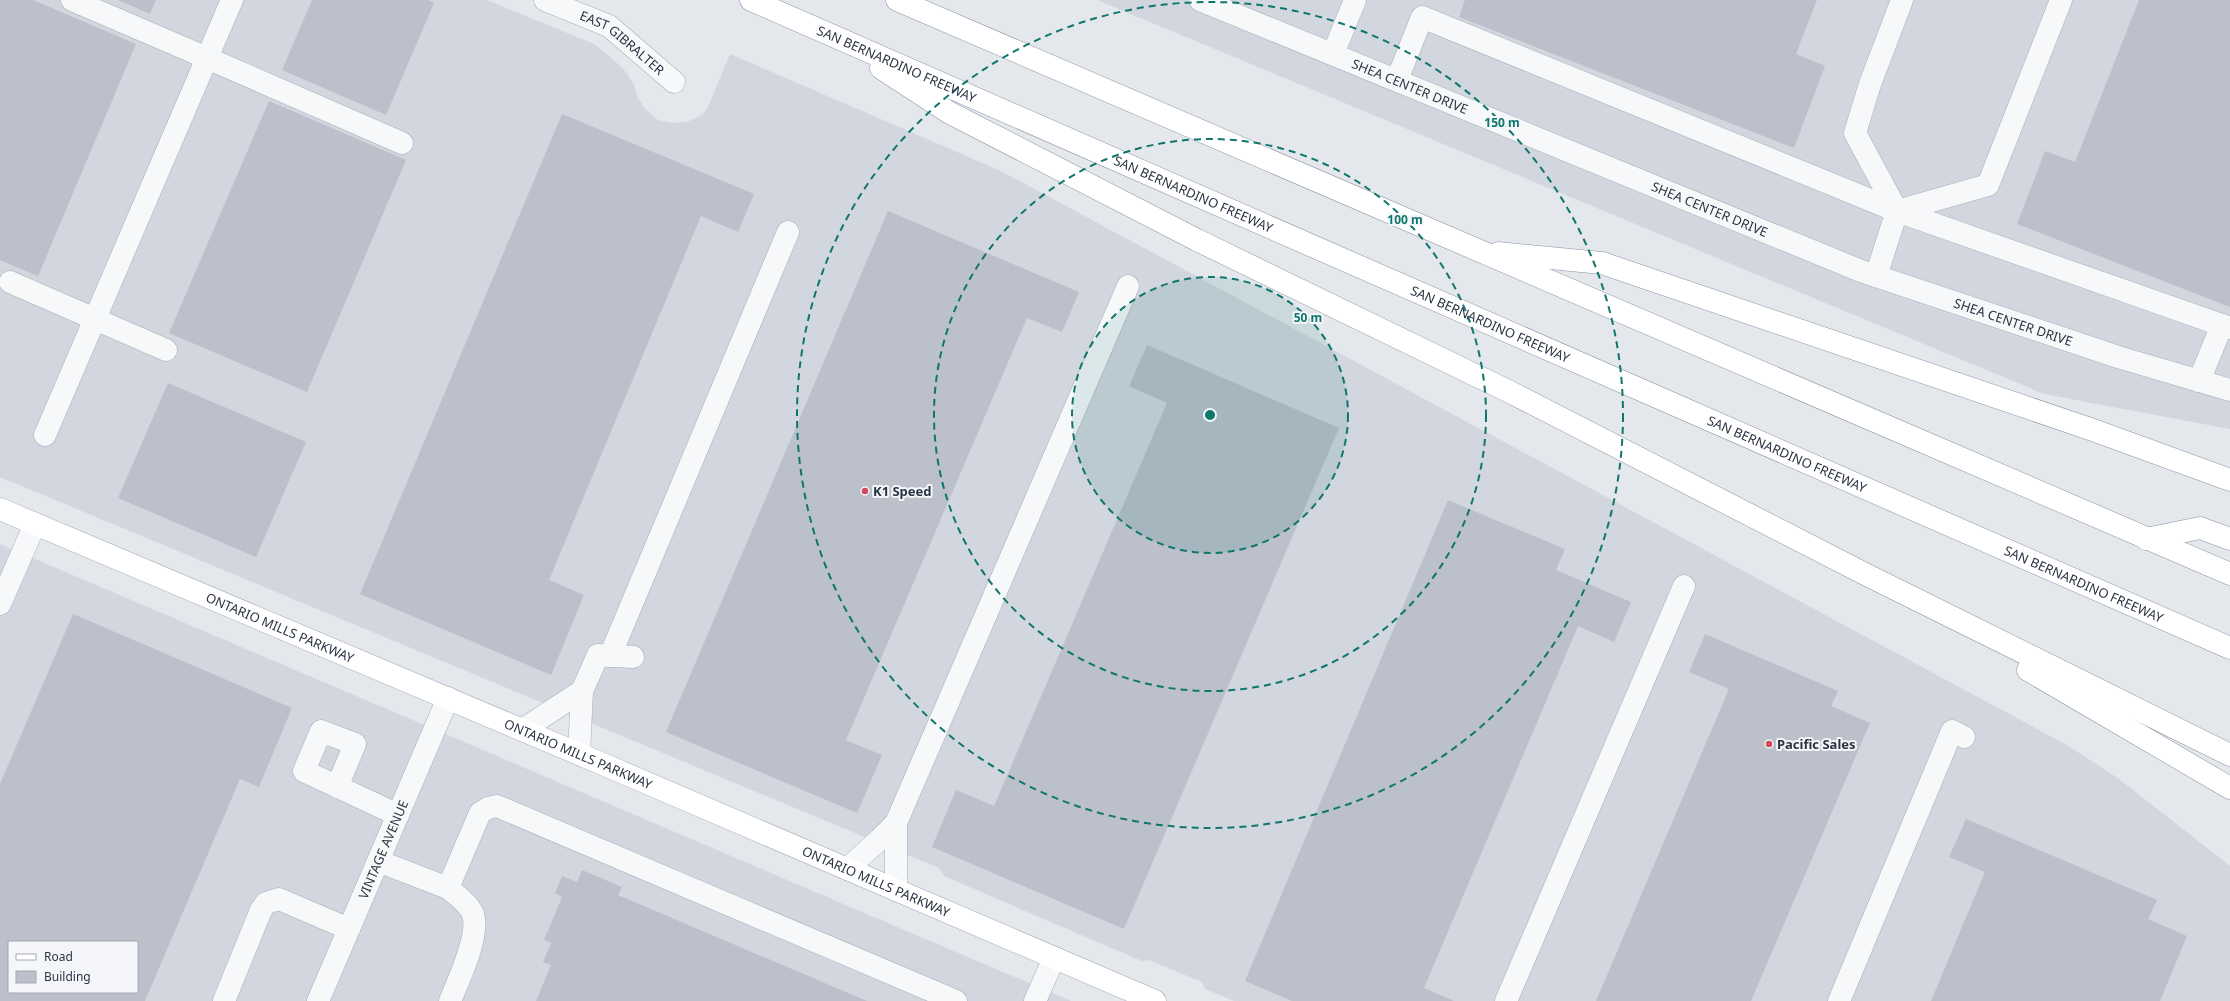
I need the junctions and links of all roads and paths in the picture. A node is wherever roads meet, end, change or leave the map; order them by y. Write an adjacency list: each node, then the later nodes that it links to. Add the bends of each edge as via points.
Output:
1 (72, 0): 13 (street)
2 (232, 0): 13 (street)
3 (545, 0): 15 (street, EAST GIBRALTER, via 610,26)
4 (751, 0): 11 (main road, SAN BERNARDINO FREEWAY)
5 (897, 0): 19 (main road)
6 (1200, 0): 12 (street, SHEA CENTER DRIVE)
7 (1355, 0): 12 (street)
8 (1902, 0): 17 (street, via 1870,84 1855,133)
9 (2061, 0): 17 (street, via 1988,185)
10 (1426, 8): 14 (street); 17 (street)
11 (828, 33): 34 (main road, via 950,113 1204,243 1508,391); 38 (main road, SAN BERNARDINO FREEWAY)
12 (1333, 54): 14 (street, SHEA CENTER DRIVE)
13 (207, 58): 16 (street); 23 (street)
14 (1397, 80): 20 (street, SHEA CENTER DRIVE)
15 (674, 82)
16 (402, 143)
17 (1897, 211): 20 (street); 24 (street)
18 (788, 232): 39 (street)
19 (1478, 251): 29 (main road, via 1602,263 2093,430); 32 (main road)
20 (1876, 276): 26 (street, SHEA CENTER DRIVE, via 2118,357)
21 (10, 282): 23 (street)
22 (1128, 286): 50 (street)
23 (95, 319): 25 (street); 28 (street)
24 (2226, 326): 26 (street)
25 (166, 350)
26 (2200, 381): 27 (street, SHEA CENTER DRIVE)
27 (2230, 390)
28 (45, 435)
29 (2230, 480)
30 (0, 509): 31 (main road, ONTARIO MILLS PARKWAY)
31 (36, 524): 37 (street); 42 (main road, ONTARIO MILLS PARKWAY)
32 (2146, 539): 33 (main road, via 2200,528); 35 (main road)
33 (2230, 539)
34 (1863, 574): 46 (main road); 48 (main road)
35 (2230, 574)
36 (1684, 586): 63 (street)
37 (0, 604)
38 (2230, 648)
39 (610, 656): 40 (street); 41 (street, via 598,655)
40 (633, 657)
41 (582, 691): 43 (street); 45 (street)
42 (448, 698): 43 (main road, ONTARIO MILLS PARKWAY); 49 (street, VINTAGE AVENUE)
43 (522, 730): 45 (main road, ONTARIO MILLS PARKWAY)
44 (1964, 737): 64 (street, via 1952,731)
45 (579, 754): 52 (main road, ONTARIO MILLS PARKWAY)
46 (2230, 755)
47 (337, 787): 49 (street)
48 (2230, 788)
49 (398, 815): 51 (street, VINTAGE AVENUE)
50 (896, 823): 52 (street); 54 (street)
51 (378, 861): 53 (street); 55 (street, VINTAGE AVENUE)
52 (847, 868): 54 (main road, ONTARIO MILLS PARKWAY)
53 (448, 888): 59 (street, via 466,903 475,924 464,966); 60 (street, via 480,813 497,806)
54 (896, 890): 56 (main road, ONTARIO MILLS PARKWAY)
55 (349, 929): 57 (street, via 279,899 266,903 260,910); 58 (street, VINTAGE AVENUE)
56 (1054, 958): 61 (street); 62 (main road, ONTARIO MILLS PARKWAY)
57 (224, 1001)
58 (318, 1001)
59 (450, 1001)
60 (956, 1001)
61 (1035, 1001)
62 (1155, 1001)
63 (1506, 1001)
64 (1838, 1001)

